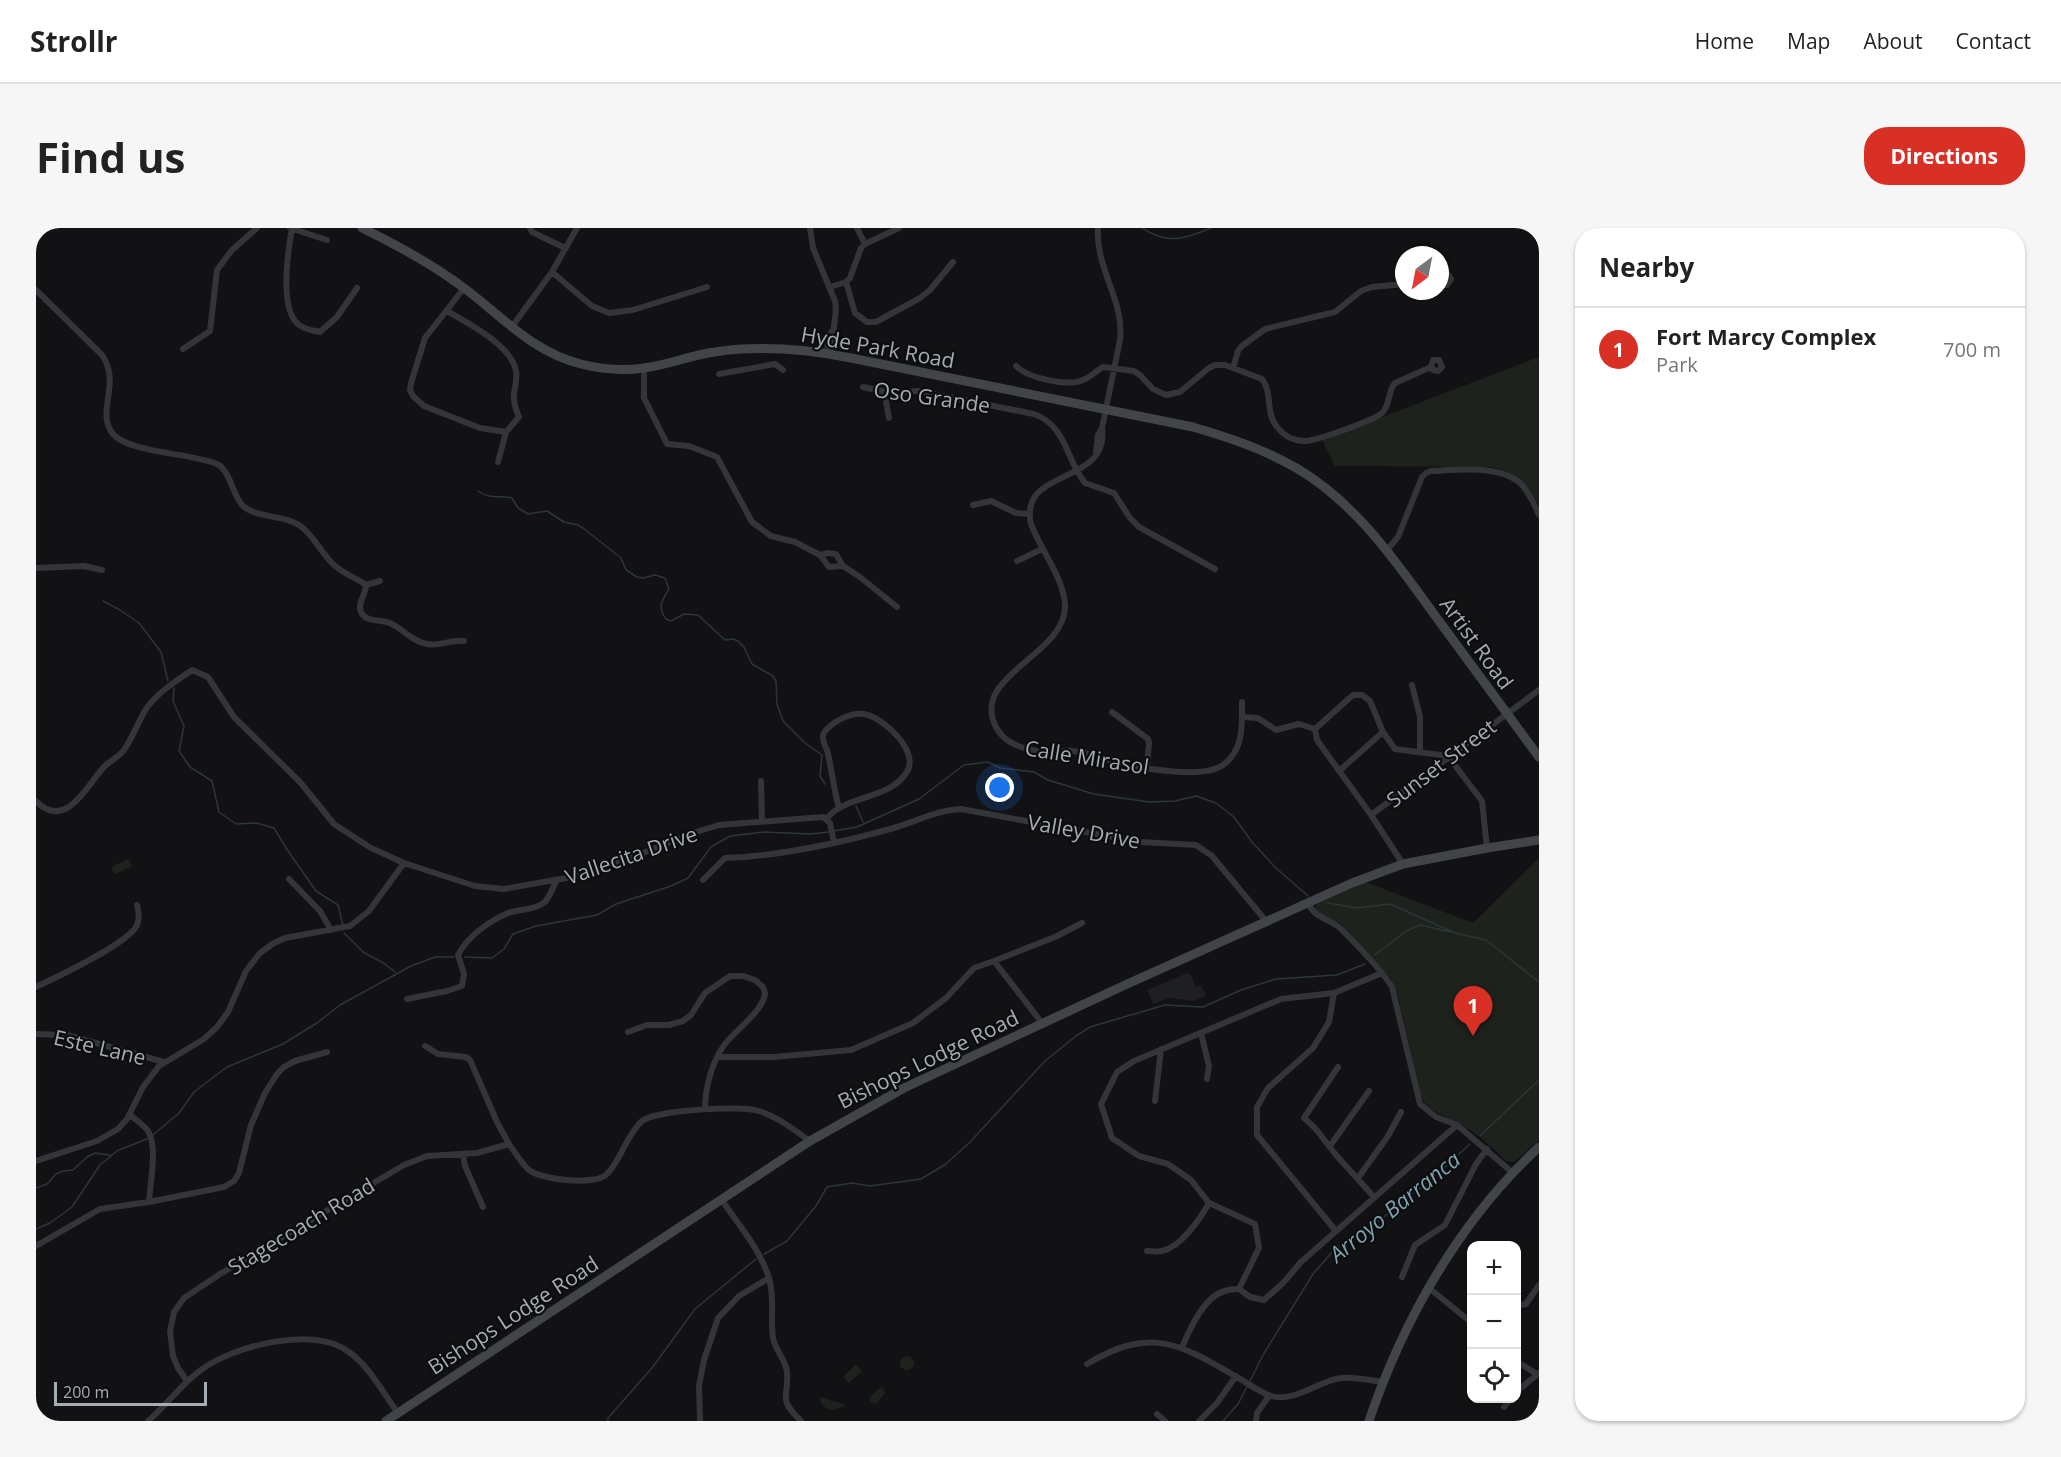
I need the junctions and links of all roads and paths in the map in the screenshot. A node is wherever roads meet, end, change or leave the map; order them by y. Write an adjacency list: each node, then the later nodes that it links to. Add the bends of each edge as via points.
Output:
1 (257, 228): 25 (street, via 217,270 210,331)
2 (291, 228): 10 (street); 19 (street, via 286,275 295,322 321,332)
3 (362, 228): 20 (street, Hyde Park Road, via 401,247)
4 (530, 228): 12 (street)
5 (577, 228): 12 (street)
6 (810, 228): 18 (street, via 813,248)
7 (857, 228): 11 (street)
8 (899, 228): 11 (street)
9 (1098, 228): 31 (street, via 1099,255 1120,322)
10 (327, 240)
11 (866, 244): 15 (street)
12 (565, 248): 14 (street)
13 (953, 262): 15 (street, via 920,298 876,322 867,322 855,313)
14 (552, 272): 17 (street, via 591,306 609,313 633,310); 23 (street)
15 (846, 282): 18 (street)
16 (1395, 285): 32 (street, via 1361,291 1335,312 1264,329 1238,351)
17 (707, 287)
18 (830, 287): 26 (street, via 836,306 835,342)
19 (357, 288)
20 (464, 288): 22 (street); 23 (street, Hyde Park Road)
21 (36, 290): 54 (street, via 108,363 111,385 107,420 117,439 219,465 243,506 300,526 332,564)
22 (447, 311): 39 (street, via 473,326 513,361 519,417); 39 (street, via 423,342 411,393 424,406 480,428)
23 (511, 328): 30 (street, Hyde Park Road, via 535,345 581,364)
24 (777, 348): 26 (street, Hyde Park Road); 27 (street); 30 (street, Hyde Park Road, via 715,352)
25 (183, 349)
26 (828, 353): 37 (street, Hyde Park Road)
27 (776, 364): 33 (street); 34 (street)
28 (1016, 366): 31 (street, via 1028,374 1071,383 1085,380 1101,367)
29 (1431, 367): 32 (street, via 1395,382 1378,416 1305,441 1287,436 1276,426 1263,381)
30 (644, 368): 47 (street, via 645,398 667,444 689,446 717,457 752,522 771,536 795,542)
31 (1114, 368): 32 (street, via 1137,372 1155,391 1169,395 1183,390 1213,365); 37 (street)
32 (1233, 368)
33 (783, 370)
34 (719, 374)
35 (863, 387): 36 (street, Oso Grande)
36 (887, 392): 38 (street); 41 (street, Oso Grande, via 918,391 1038,416 1060,433)
37 (1106, 409): 41 (street, via 1096,455); 46 (street, Hyde Park Road, via 1193,427 1263,450 1300,470 1336,497)
38 (889, 418)
39 (507, 432): 40 (street)
40 (498, 462)
41 (1078, 470): 43 (street, via 1040,490); 51 (street, via 1088,485 1114,493 1139,528)
42 (973, 505): 43 (street, via 991,501 1018,514)
43 (1029, 514): 45 (street, Calle Mirasol)
44 (1539, 515): 46 (street, via 1522,485 1499,472 1428,471 1398,537)
45 (1042, 549): 48 (street); 68 (street, Calle Mirasol, via 1064,594 1064,616 1051,639 997,690 991,707 996,727 1008,741 1021,747 1052,753 1072,751)
46 (1387, 550): 61 (street, Artist Road)
47 (820, 555): 49 (street, via 829,567); 49 (street, via 836,554)
48 (1017, 561)
49 (843, 566): 55 (street)
50 (36, 568): 52 (street, via 84,566)
51 (1215, 569)
52 (102, 570)
53 (380, 581): 54 (street)
54 (366, 585): 56 (street, via 360,608 368,619 390,623 425,644)
55 (897, 608)
56 (464, 641)
57 (1412, 685): 65 (street, via 1420,717)
58 (1539, 690): 61 (street, Sunset Street)
59 (1242, 702): 62 (street, Calle Mirasol)
60 (1112, 712): 68 (street, via 1148,739)
61 (1507, 714): 66 (street, Sunset Street); 67 (street, Artist Road)
62 (1242, 717): 63 (street, via 1258,718 1276,730 1299,724); 68 (street, Calle Mirasol, via 1238,747 1217,768 1199,773)
63 (1315, 729): 64 (street, via 1353,695 1362,695 1370,701); 69 (street, via 1317,740)
64 (1383, 732): 65 (street, via 1395,748); 69 (street)
65 (1420, 752): 66 (street)
66 (1448, 756): 73 (street, Sunset Street); 78 (street, via 1482,801)
67 (1539, 757)
68 (1147, 767)
69 (1339, 771): 73 (street)
70 (761, 781): 75 (street)
71 (36, 801): 79 (street, Vallecita Drive, via 53,811 71,806 123,751 147,708 168,686 192,670 208,677 234,717 300,782 334,824)
72 (839, 808): 72 (street, via 892,785 909,767 910,756 904,745 871,716 849,715 824,733); 74 (street)
73 (1371, 815): 80 (street)
74 (827, 819): 75 (street, Vallecita Drive, via 818,816); 77 (street)
75 (762, 821): 83 (street, Vallecita Drive, via 699,831 605,868)
76 (1539, 840): 78 (street, Bishops Lodge Road)
77 (834, 843): 82 (street, Valley Drive, via 769,855 725,858); 86 (street, Valley Drive, via 961,809 1140,842 1192,844 1210,854)
78 (1487, 848): 80 (street, Bishops Lodge Road)
79 (404, 863): 83 (street, Vallecita Drive, via 490,888); 88 (street, via 369,911 350,926)
80 (1403, 864): 84 (street, Bishops Lodge Road)
81 (289, 879): 88 (street, via 320,911)
82 (703, 880)
83 (556, 881): 93 (street, via 541,904 508,913 464,944 458,955 464,974 462,986)
84 (1308, 903): 86 (street, Bishops Lodge Road); 90 (street, via 1317,916 1340,928)
85 (137, 904): 91 (street, via 139,920 131,932 93,958)
86 (1266, 921): 94 (street, Bishops Lodge Road)
87 (1082, 923): 89 (street)
88 (332, 930): 102 (street, via 285,939 264,950 250,966 217,1027)
89 (994, 961): 94 (street); 101 (street, via 974,968 946,998 913,1023 851,1050)
90 (1382, 973): 92 (street); 110 (street, via 1397,1004 1420,1104 1436,1117)
91 (36, 987)
92 (1334, 993): 96 (street, via 1281,999); 125 (street, via 1329,1022 1313,1048 1268,1088 1257,1107 1257,1135)
93 (407, 999)
94 (1042, 1023): 111 (street, Bishops Lodge Road, via 903,1088)
95 (628, 1032): 101 (street, via 647,1025 686,1020 705,993 726,978 738,975 755,980 763,987 765,1000)
96 (1201, 1033): 99 (street); 104 (street, via 1209,1066)
97 (36, 1034): 102 (street, Este Lane, via 67,1035)
98 (425, 1046): 112 (street, via 438,1054 470,1060)
99 (1161, 1049): 106 (street); 123 (street, via 1117,1072 1101,1104 1112,1138 1139,1156 1168,1164 1191,1180)
100 (327, 1052): 122 (street, via 287,1065 277,1074 251,1125 234,1181)
101 (718, 1057): 107 (street, via 706,1090)
102 (164, 1062): 109 (street, via 143,1087)
103 (1338, 1067): 113 (street, via 1304,1118)
104 (1207, 1079)
105 (1369, 1091): 113 (street)
106 (1155, 1101)
107 (705, 1109): 111 (street, via 756,1110); 112 (street, via 643,1120 607,1175 595,1180 545,1177 529,1170)
108 (1401, 1112): 119 (street)
109 (130, 1115): 117 (street, via 103,1139); 122 (street, via 150,1137)
110 (1457, 1125): 115 (street); 120 (street)
111 (810, 1141): 121 (street, Bishops Lodge Road)
112 (509, 1144): 116 (street, Stagecoach Road)
113 (1330, 1146): 119 (street)
114 (1539, 1147): 118 (street)
115 (1487, 1149): 118 (street); 128 (street, via 1445,1225 1415,1245)
116 (463, 1154): 124 (street); 140 (street, Stagecoach Road, via 427,1156 404,1165 188,1294 176,1308 170,1328 173,1356)
117 (36, 1161)
118 (1513, 1173): 131 (street)
119 (1358, 1178): 120 (street)
120 (1374, 1197): 125 (street)
121 (720, 1200): 129 (street, via 759,1254); 146 (street, Bishops Lodge Road)
122 (149, 1202): 126 (street, via 100,1209)
123 (1209, 1203): 127 (street, via 1182,1238 1163,1251); 132 (street, via 1255,1224 1258,1248)
124 (483, 1207)
125 (1336, 1231): 132 (street, via 1264,1300)
126 (36, 1246)
127 (1147, 1251)
128 (1402, 1277)
129 (769, 1278): 150 (street, via 739,1296 718,1318 699,1386); 151 (street, via 773,1338 786,1367 785,1398)
130 (1539, 1286): 133 (street)
131 (1429, 1288): 134 (street); 141 (street)
132 (1239, 1289): 135 (street, via 1223,1291 1208,1302)
133 (1521, 1305)
134 (1467, 1319)
135 (1182, 1347): 136 (street, via 1147,1342 1128,1345); 139 (street)
136 (1087, 1364)
137 (1521, 1364): 138 (street)
138 (1538, 1373): 142 (street)
139 (1239, 1378): 143 (street); 153 (street)
140 (187, 1380): 146 (street, via 216,1360 250,1347 323,1342 341,1347 355,1357); 148 (street)
141 (1382, 1382): 143 (street, via 1341,1378 1283,1397); 155 (street)
142 (1521, 1388)
143 (1269, 1396): 154 (street)
144 (1507, 1403): 145 (street)
145 (1504, 1407)
146 (398, 1413): 149 (street, Bishops Lodge Road)
147 (1157, 1414): 152 (street)
148 (148, 1421)
149 (386, 1421)
150 (699, 1421)
151 (801, 1421)
152 (1165, 1421)
153 (1199, 1421)
154 (1256, 1421)
155 (1369, 1421)

